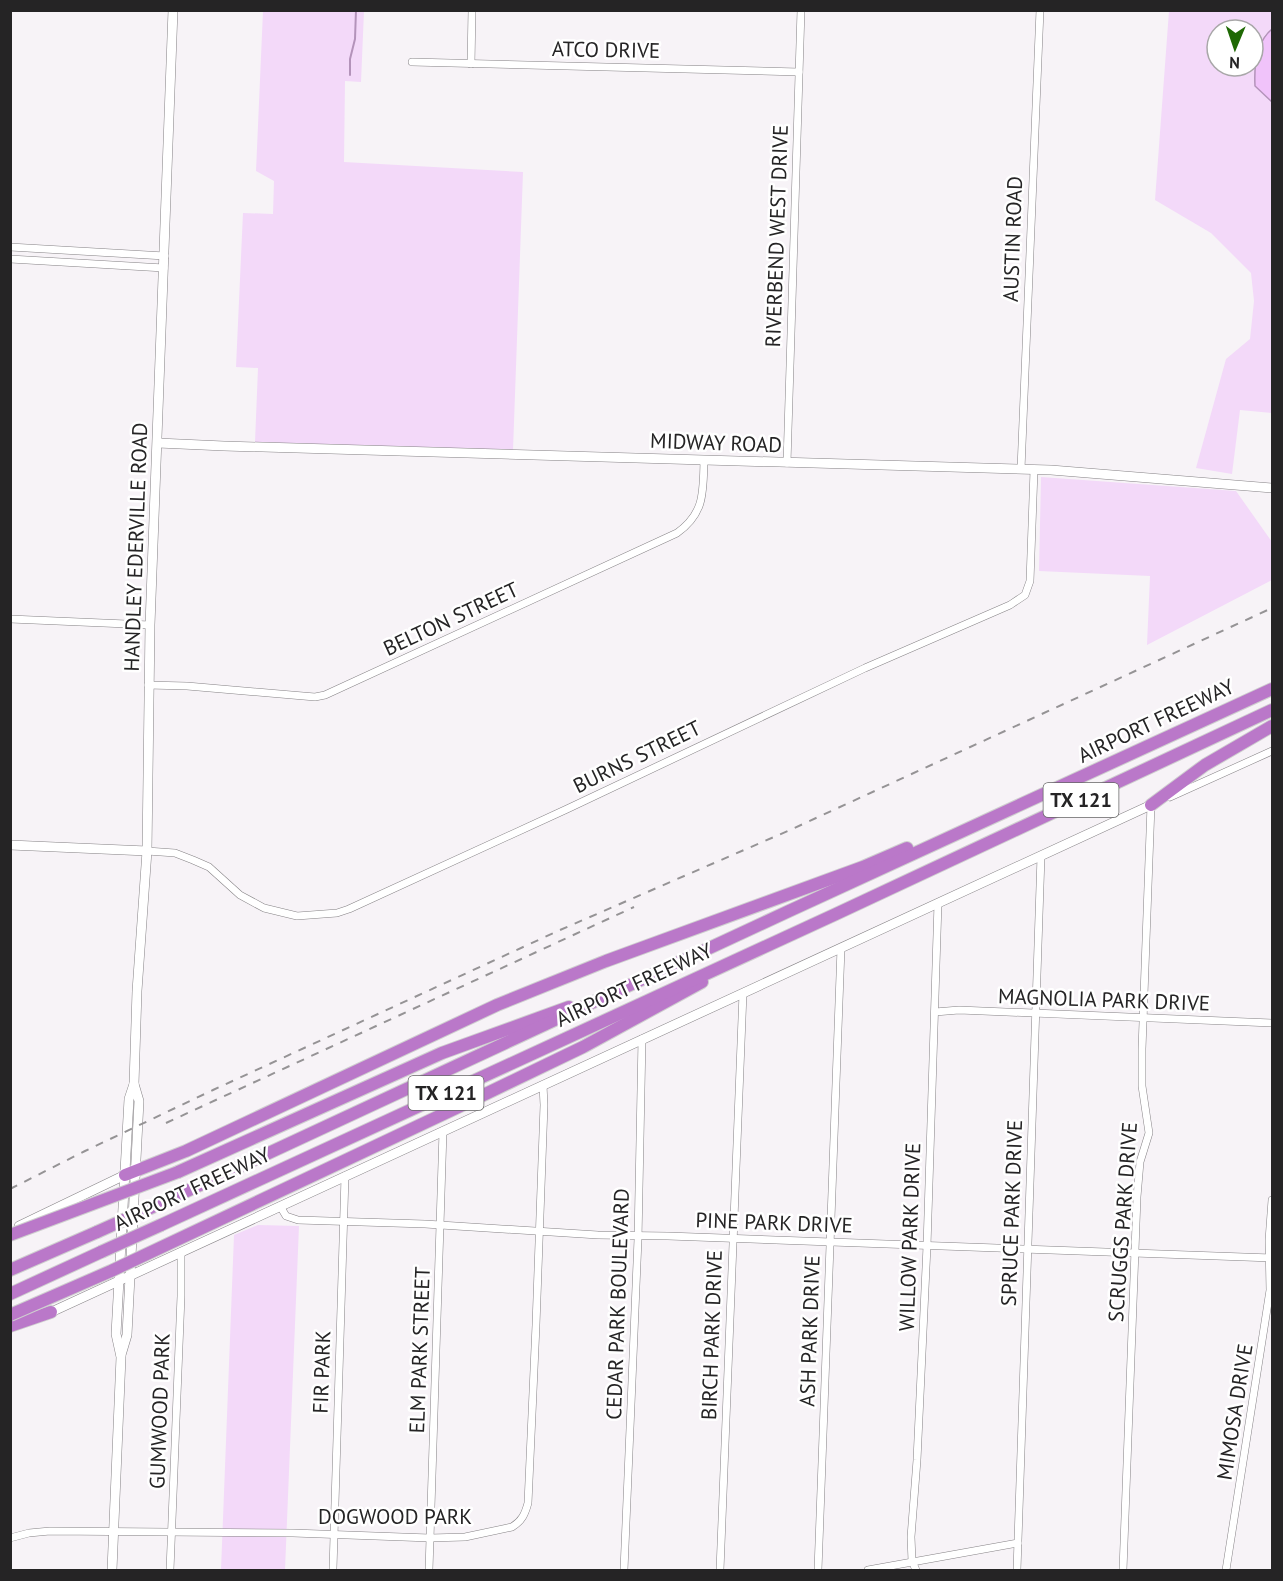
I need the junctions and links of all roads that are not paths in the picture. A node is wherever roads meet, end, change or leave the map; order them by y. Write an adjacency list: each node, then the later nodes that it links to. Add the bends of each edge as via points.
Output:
1 (173, 10): 11 (main road, HANDLEY EDERVILLE ROAD)
2 (472, 10): 6 (street)
3 (801, 10): 7 (street, RIVERBEND WEST DRIVE)
4 (1040, 10): 19 (street, AUSTIN ROAD)
5 (412, 62): 6 (street, ATCO DRIVE)
6 (471, 64): 7 (street, ATCO DRIVE)
7 (799, 72): 18 (street, RIVERBEND WEST DRIVE)
8 (10, 247): 9 (street)
9 (81, 251): 10 (street); 13 (street)
10 (120, 254): 11 (street); 14 (street)
11 (165, 256): 15 (main road, HANDLEY EDERVILLE ROAD)
12 (10, 259): 13 (street)
13 (80, 263): 14 (street)
14 (119, 265): 15 (street)
15 (164, 268): 16 (main road, HANDLEY EDERVILLE ROAD)
16 (158, 443): 17 (main road, MIDWAY ROAD); 23 (main road, HANDLEY EDERVILLE ROAD)
17 (704, 460): 18 (main road, MIDWAY ROAD); 24 (street, BELTON STREET, via 703,492 697,512 677,533 325,695)
18 (787, 463): 19 (main road, MIDWAY ROAD)
19 (1021, 469): 20 (main road, MIDWAY ROAD)
20 (1034, 470): 21 (main road, MIDWAY ROAD); 32 (street, BURNS STREET, via 1030,581 1025,595 1010,605 865,668 349,909 289,915 240,895 208,867 193,860 176,853)
21 (1272, 488)
22 (10, 619): 23 (street)
23 (150, 625): 24 (main road, HANDLEY EDERVILLE ROAD)
24 (148, 685): 32 (main road, HANDLEY EDERVILLE ROAD)
25 (1272, 689): 30 (highway, AIRPORT FREEWAY / TX 121)
26 (1272, 710): 36 (highway, AIRPORT FREEWAY / TX 121)
27 (1272, 726): 29 (highway, via 1205,765)
28 (1272, 751): 29 (street)
29 (1150, 805): 33 (main road); 41 (street, SCRUGGS PARK DRIVE)
30 (973, 826): 37 (highway, AIRPORT FREEWAY / TX 121); 46 (highway, via 946,831 863,867 497,1005)
31 (10, 845): 32 (main road)
32 (147, 851): 46 (main road, HANDLEY EDERVILLE ROAD, via 134,1084 139,1101)
33 (1041, 856): 34 (main road); 40 (street, SPRUCE PARK DRIVE)
34 (938, 903): 35 (main road); 39 (street, WILLOW PARK DRIVE)
35 (841, 948): 38 (main road); 57 (street, ASH PARK DRIVE)
36 (732, 961): 66 (highway, AIRPORT FREEWAY / TX 121, bridge); 68 (highway, bridge, via 697,986 583,1047)
37 (644, 980): 54 (highway, bridge, via 442,1053 178,1172); 63 (highway, AIRPORT FREEWAY / TX 121, bridge)
38 (743, 993): 43 (main road); 56 (street, BIRCH PARK DRIVE)
39 (935, 1012): 40 (street, MAGNOLIA PARK DRIVE); 58 (street, WILLOW PARK DRIVE)
40 (1037, 1013): 41 (street, MAGNOLIA PARK DRIVE); 59 (street, SPRUCE PARK DRIVE)
41 (1143, 1018): 42 (street, MAGNOLIA PARK DRIVE); 61 (street, SCRUGGS PARK DRIVE, via 1142,1086 1149,1133 1140,1162)
42 (1272, 1023)
43 (642, 1040): 44 (main road); 55 (street, CEDAR PARK BOULEVARD)
44 (543, 1085): 45 (main road); 53 (street, DOGWOOD PARK)
45 (443, 1131): 47 (main road); 51 (street, ELM PARK STREET)
46 (130, 1173): 52 (main road, AIRPORT FREEWAY); 64 (main road, HANDLEY EDERVILLE ROAD); 65 (main road, HANDLEY EDERVILLE ROAD)
47 (345, 1176): 49 (main road); 50 (street, FIR PARK)
48 (1272, 1200): 62 (street, MIMOSA DRIVE)
49 (280, 1206): 50 (street, PINE PARK DRIVE, via 293,1220); 60 (main road)
50 (344, 1222): 51 (street, PINE PARK DRIVE); 74 (street, FIR PARK)
51 (440, 1225): 53 (street, PINE PARK DRIVE); 76 (street, ELM PARK STREET)
52 (10, 1230)
53 (540, 1231): 55 (street, PINE PARK DRIVE); 76 (street, DOGWOOD PARK, via 528,1503 524,1517 512,1527 465,1537)
54 (10, 1235)
55 (638, 1235): 56 (street, PINE PARK DRIVE); 83 (street, CEDAR PARK BOULEVARD)
56 (733, 1238): 57 (street, PINE PARK DRIVE); 84 (street, BIRCH PARK DRIVE)
57 (830, 1242): 58 (street, PINE PARK DRIVE); 85 (street, ASH PARK DRIVE)
58 (927, 1246): 59 (street, PINE PARK DRIVE); 78 (street, WILLOW PARK DRIVE)
59 (1026, 1250): 61 (street, PINE PARK DRIVE); 77 (street, SPRUCE PARK DRIVE)
60 (181, 1252): 64 (main road); 73 (street, GUMWOOD PARK)
61 (1135, 1254): 62 (street, PINE PARK DRIVE); 89 (street, SCRUGGS PARK DRIVE)
62 (1271, 1258): 90 (street, MIMOSA DRIVE, via 1266,1318)
63 (10, 1270)
64 (130, 1276): 65 (main road); 71 (main road, HANDLEY EDERVILLE ROAD, via 127,1335)
65 (120, 1280): 67 (main road); 71 (main road, HANDLEY EDERVILLE ROAD, via 116,1334)
66 (10, 1294)
67 (51, 1312): 69 (highway); 70 (main road)
68 (10, 1315)
69 (10, 1326)
70 (10, 1331)
71 (121, 1357): 72 (main road, HANDLEY EDERVILLE ROAD)
72 (113, 1532): 73 (street, DOGWOOD PARK); 75 (street, DOGWOOD PARK, via 50,1531); 80 (main road, HANDLEY EDERVILLE ROAD)
73 (172, 1533): 74 (street, DOGWOOD PARK); 81 (street, GUMWOOD PARK)
74 (333, 1535): 76 (street, DOGWOOD PARK); 79 (street, FIR PARK)
75 (10, 1538)
76 (430, 1538): 82 (street, ELM PARK STREET)
77 (1018, 1543): 78 (street); 88 (street, SPRUCE PARK DRIVE)
78 (912, 1561): 86 (street); 87 (street, WILLOW PARK DRIVE)
79 (333, 1569)
80 (112, 1570)
81 (170, 1570)
82 (429, 1570)
83 (624, 1570)
84 (720, 1570)
85 (818, 1570)
86 (868, 1570)
87 (916, 1570)
88 (1017, 1570)
89 (1123, 1570)
90 (1226, 1570)

